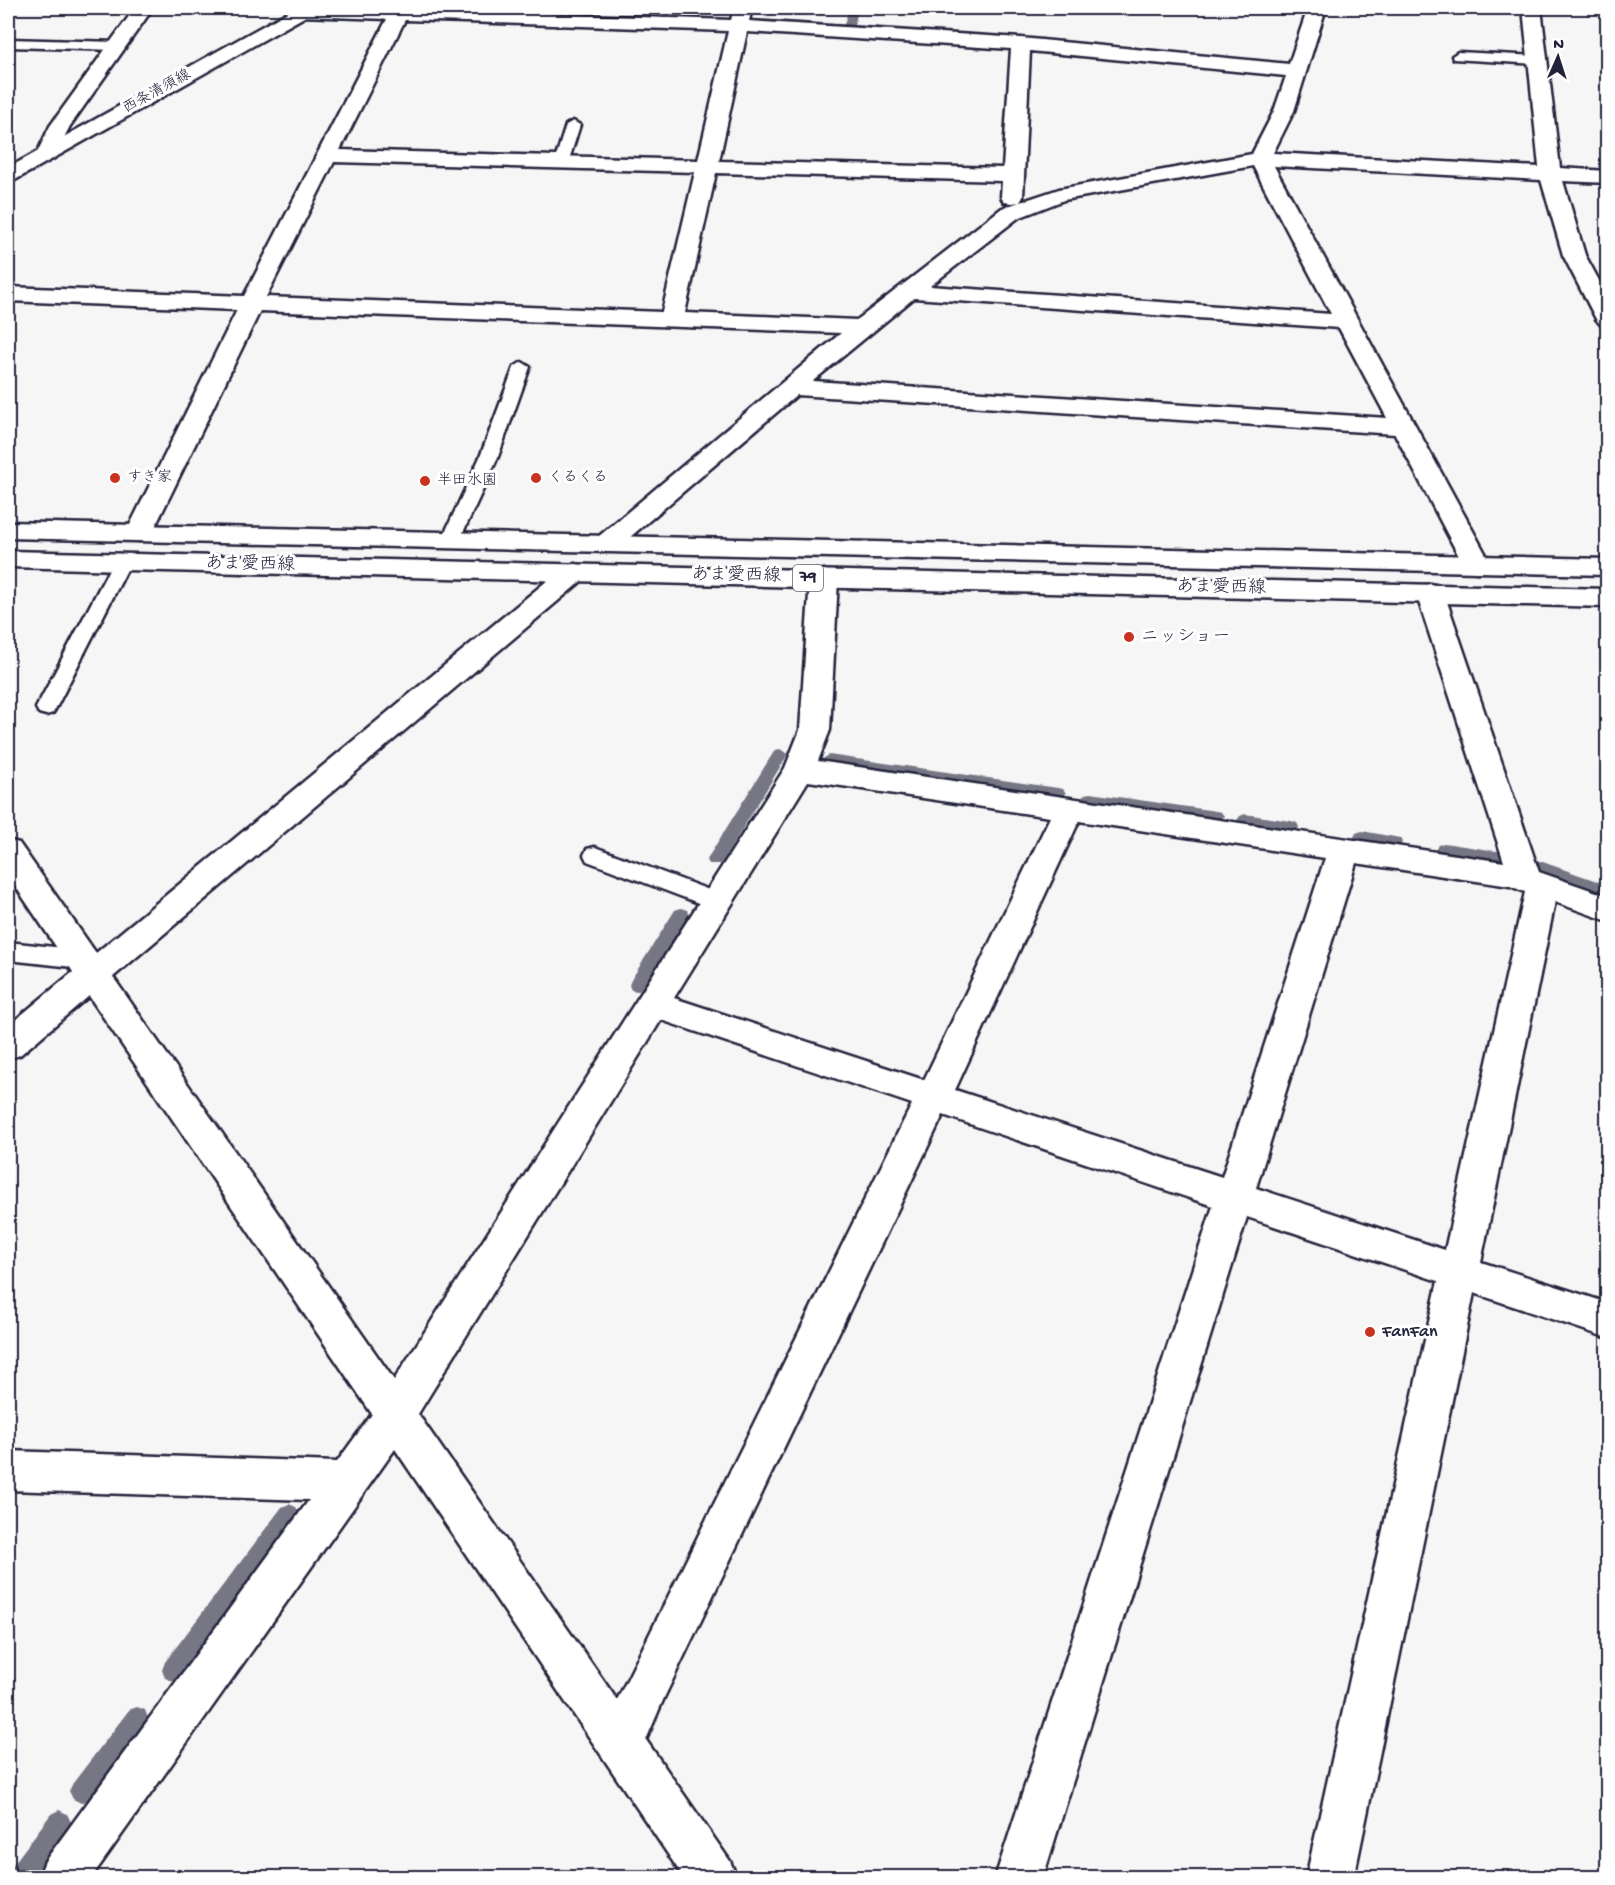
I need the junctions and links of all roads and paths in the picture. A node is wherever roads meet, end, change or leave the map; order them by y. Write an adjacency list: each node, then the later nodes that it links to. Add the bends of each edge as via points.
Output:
1 (144, 8): 9 (street)
2 (1317, 8): 12 (street)
3 (1532, 8): 11 (street)
4 (303, 9): 5 (street); 14 (street, 西条清須線)
5 (398, 15): 6 (street); 15 (street)
6 (740, 17): 8 (street); 18 (street)
7 (8, 43): 9 (lane)
8 (1021, 44): 12 (street); 20 (street)
9 (117, 46): 14 (street, via 60,126)
10 (1458, 56): 11 (lane)
11 (1538, 60): 19 (street)
12 (1297, 71): 16 (street, via 1284,111)
13 (573, 125): 17 (lane)
14 (46, 155): 21 (street, 西条清須線)
15 (326, 156): 17 (street); 26 (street)
16 (1260, 159): 19 (street); 23 (street, via 1059,195); 29 (street)
17 (561, 163): 18 (street)
18 (706, 167): 20 (street); 28 (street)
19 (1550, 174): 22 (street); 27 (street, via 1574,255)
20 (1013, 175): 23 (street)
21 (8, 176)
22 (1608, 177)
23 (1011, 212): 24 (street)
24 (909, 291): 29 (street); 30 (street)
25 (8, 294): 26 (street)
26 (252, 303): 28 (street); 35 (street)
27 (1608, 319)
28 (672, 321): 30 (street)
29 (1347, 322): 33 (street)
30 (862, 327): 32 (street)
31 (522, 367): 36 (lane, via 489,457)
32 (791, 387): 33 (street); 37 (street)
33 (1403, 427): 40 (street)
34 (8, 530): 35 (street, あま愛西線 / 79)
35 (139, 533): 36 (street, あま愛西線 / 79)
36 (451, 539): 37 (street, あま愛西線 / 79)
37 (607, 543): 40 (street, あま愛西線 / 79)
38 (8, 559): 39 (street, あま愛西線 / 79)
39 (122, 562): 42 (street, あま愛西線 / 79); 46 (lane)
40 (1477, 564): 41 (street, あま愛西線 / 79)
41 (1608, 567)
42 (575, 572): 43 (street, あま愛西線 / 79); 56 (street)
43 (824, 579): 44 (street, あま愛西線 / 79); 47 (street, via 815,730)
44 (1430, 593): 45 (street, あま愛西線 / 79); 52 (street)
45 (1608, 598)
46 (46, 708)
47 (800, 769): 48 (street); 53 (street)
48 (1069, 809): 49 (street); 59 (street)
49 (1344, 850): 52 (street, via 1513,875); 60 (street)
50 (8, 851): 56 (street)
51 (595, 855): 53 (lane)
52 (1534, 883): 54 (street); 61 (street)
53 (717, 902): 57 (street)
54 (1608, 909)
55 (8, 951): 56 (lane)
56 (87, 967): 58 (street); 63 (street)
57 (653, 1004): 59 (street); 63 (street)
58 (8, 1045)
59 (933, 1098): 60 (street); 66 (street)
60 (1235, 1197): 61 (street); 69 (street)
61 (1459, 1272): 62 (street); 70 (street)
62 (1608, 1321)
63 (395, 1415): 65 (street); 66 (street)
64 (8, 1470): 65 (street)
65 (347, 1482): 67 (street)
66 (621, 1744): 68 (street)
67 (62, 1878)
68 (712, 1878)
69 (1020, 1878)
70 (1330, 1878)

